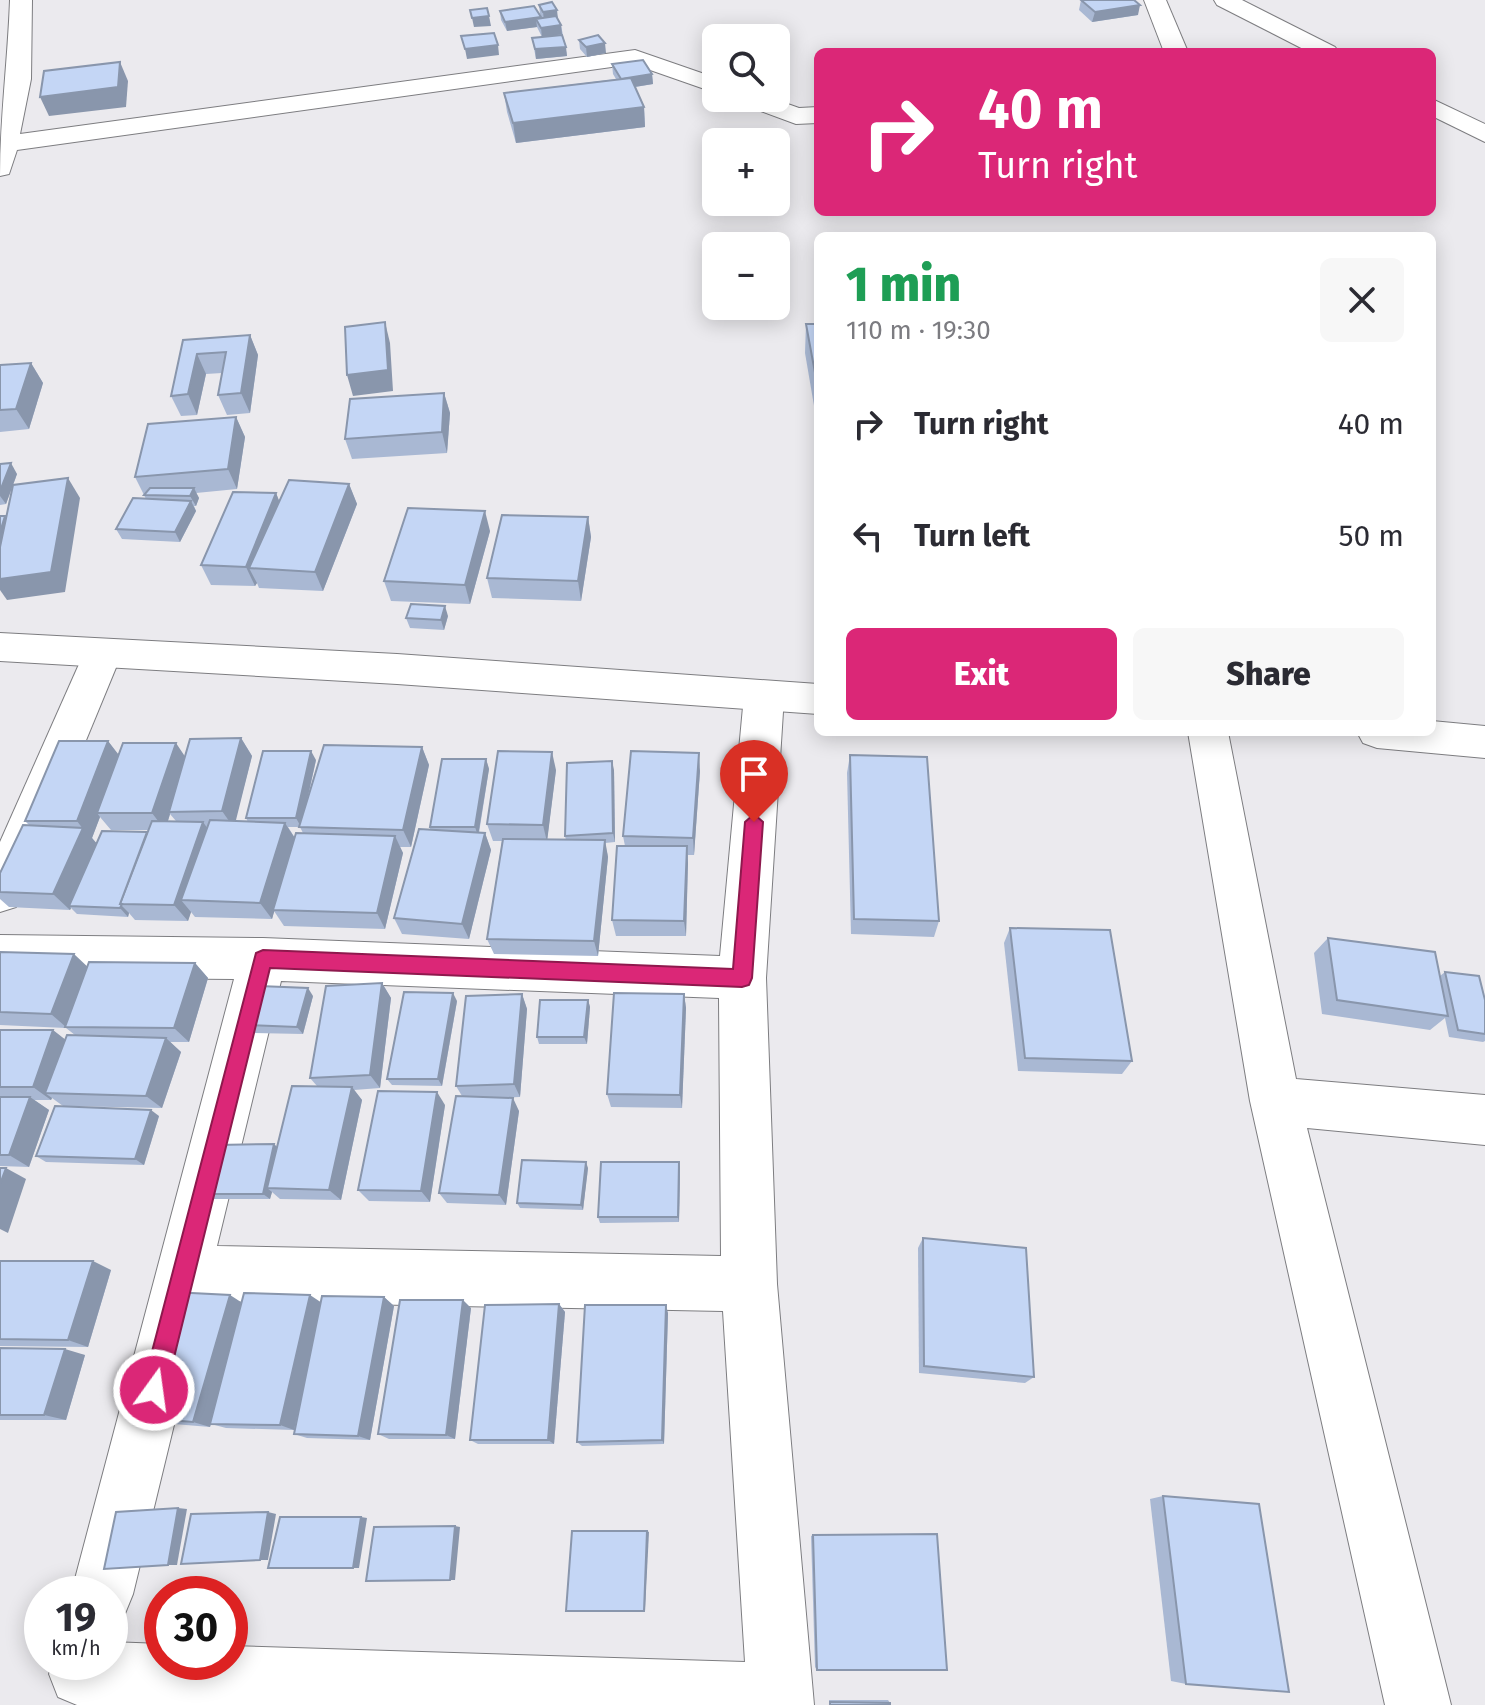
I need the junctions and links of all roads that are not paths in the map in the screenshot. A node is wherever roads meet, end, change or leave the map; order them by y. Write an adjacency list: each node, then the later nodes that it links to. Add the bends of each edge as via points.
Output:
1 (1155, 0): 4 (street)
2 (1225, 0): 5 (street)
3 (14, 12): 11 (street, via 19,79)
4 (1174, 48)
5 (1319, 48)
6 (702, 81): 11 (street, via 635,57)
7 (1436, 108): 10 (street)
8 (785, 112): 9 (street)
9 (814, 115)
10 (1485, 134)
11 (3, 144)
12 (0, 647): 13 (street)
13 (103, 653): 14 (street); 19 (street)
14 (764, 696): 15 (street); 22 (street)
15 (814, 699)
16 (1209, 736): 23 (street)
17 (1420, 736): 18 (street)
18 (1485, 742)
19 (0, 893)
20 (0, 956): 21 (street)
21 (263, 959): 22 (street); 25 (street)
22 (742, 978): 26 (street)
23 (1275, 1101): 24 (street); 30 (street)
24 (1485, 1120)
25 (184, 1273): 26 (street); 27 (street)
26 (749, 1284): 29 (street)
27 (107, 1576)
28 (79, 1680): 29 (street)
29 (781, 1701)
30 (1418, 1705)

